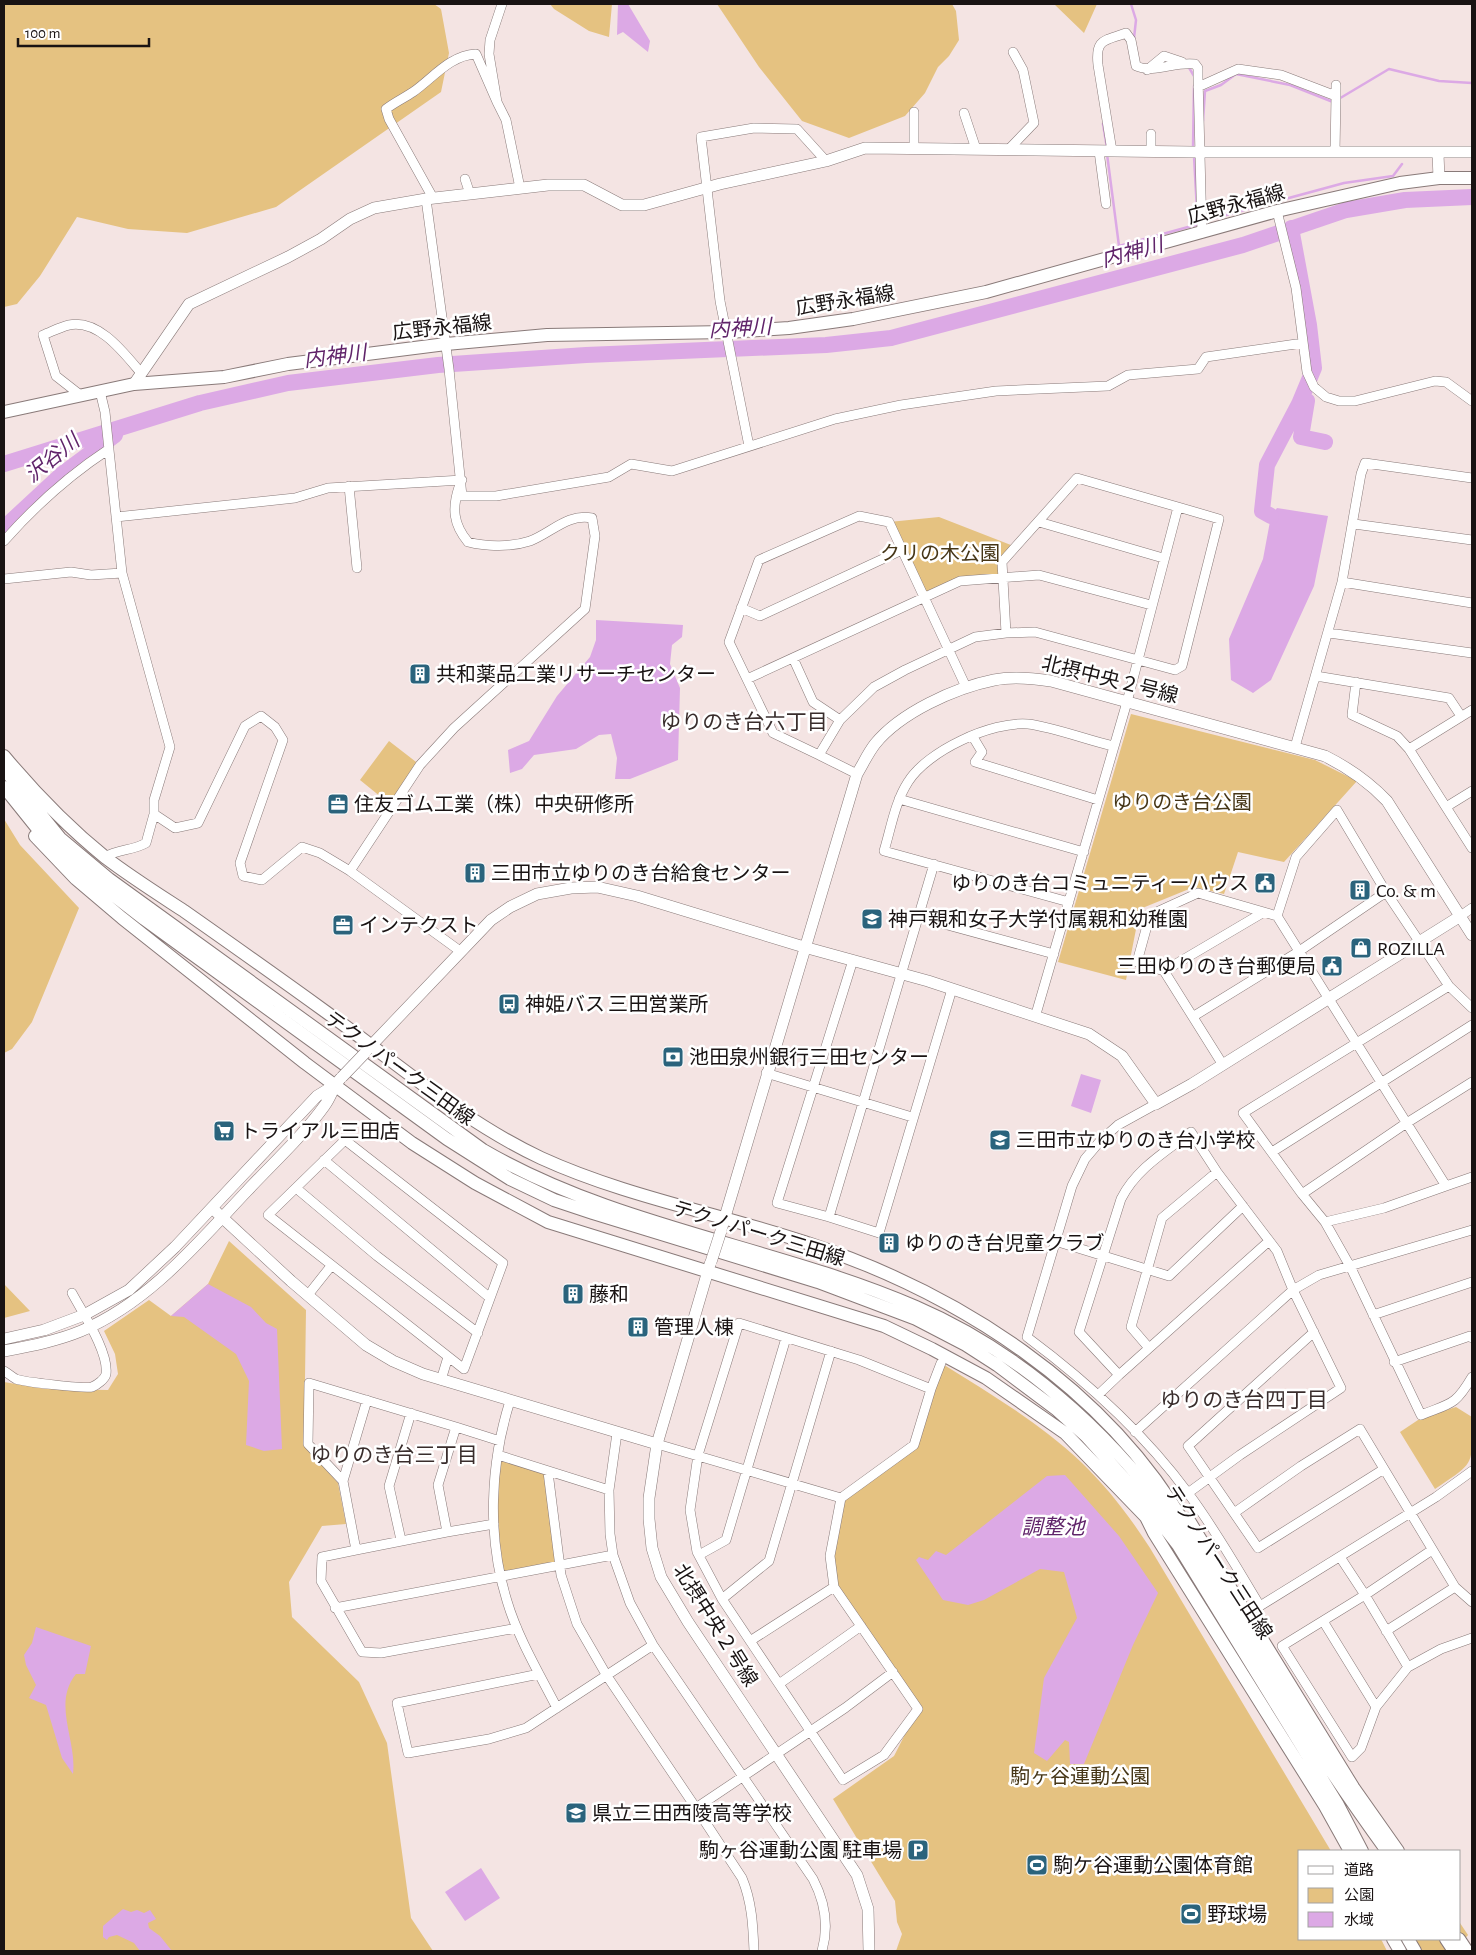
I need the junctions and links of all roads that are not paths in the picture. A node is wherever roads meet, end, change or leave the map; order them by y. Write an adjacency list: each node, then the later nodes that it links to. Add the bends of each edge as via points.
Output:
1 (502, 4): 6 (street, via 490,47)
2 (1013, 52): 12 (street, via 1023,70 1034,123)
3 (1336, 85): 5 (street)
4 (1198, 87): 5 (street, via 1238,69 1281,75); 14 (street, via 1195,64 1182,62 1147,70 1136,66 1131,40 1126,33 1105,39 1096,51); 16 (street)
5 (1336, 96): 17 (street)
6 (497, 102): 24 (street, via 506,120); 27 (street, via 476,54 443,68 386,109)
7 (914, 112): 10 (street)
8 (964, 113): 11 (street)
9 (1151, 134): 15 (street)
10 (914, 148): 11 (street); 20 (street, via 865,148)
11 (976, 149): 12 (street)
12 (1009, 149): 13 (street)
13 (1099, 151): 14 (street); 28 (street)
14 (1112, 151): 15 (street)
15 (1151, 151): 16 (street)
16 (1199, 151): 17 (street); 30 (street)
17 (1335, 152): 19 (street)
18 (1472, 152): 19 (street)
19 (1438, 154): 21 (street)
20 (826, 161): 25 (street); 25 (street, via 797,129 754,128 701,137)
21 (1439, 178): 22 (main road, 広野永福線); 29 (main road, 広野永福線, via 1400,183)
22 (1472, 178)
23 (465, 179): 26 (street)
24 (520, 188): 25 (street, via 584,185 622,205 644,205); 26 (street)
25 (708, 188): 31 (street, via 720,301)
26 (470, 194): 27 (street)
27 (429, 199): 33 (street); 34 (street, via 374,208 288,257 190,304)
28 (1106, 204)
29 (1278, 214): 30 (main road, 広野永福線); 32 (street, via 1290,258)
30 (1202, 233): 31 (main road, 広野永福線, via 986,292 853,319)
31 (727, 332): 33 (main road, 広野永福線, via 547,335); 40 (street)
32 (1303, 343): 38 (street, via 1307,372 1314,387 1326,397 1355,401 1435,381 1446,382); 40 (street, via 1206,357 1198,370 1128,375 1108,386 996,391 901,405 835,419)
33 (446, 347): 35 (main road, 広野永福線, via 288,364 224,377); 43 (street)
34 (141, 373): 35 (street); 37 (street, via 105,336 88,325 69,325 43,335 56,376)
35 (134, 384): 36 (main road, 広野永福線)
36 (100, 391): 37 (main road, 広野永福線); 41 (street)
37 (79, 394): 39 (main road, 広野永福線)
38 (1472, 401)
39 (4, 412)
40 (749, 446): 43 (street, via 672,471 632,464 609,477 496,496 462,496)
41 (109, 448): 46 (street); 50 (street, via 58,489)
42 (1472, 478): 48 (street, via 1366,463 1361,474)
43 (462, 480): 44 (street); 95 (street, via 453,504 459,528 468,542 478,545 518,545 571,518 592,518 595,536 585,610 454,728 420,765)
44 (349, 486): 46 (street, via 328,488 295,498); 53 (street)
45 (1178, 507): 47 (street, via 1077,478); 52 (street); 67 (street, via 1219,520 1182,666 1175,670)
46 (116, 517): 54 (street)
47 (1039, 522): 52 (street); 55 (street, via 1002,562)
48 (1354, 524): 49 (street); 57 (street)
49 (1472, 540)
50 (4, 541)
51 (902, 550): 58 (street); 61 (street, via 760,616); 61 (street, via 889,522 860,516 759,560)
52 (1163, 558): 60 (street)
53 (357, 568)
54 (122, 573): 56 (street, via 91,575 71,572); 90 (street, via 170,747 154,800)
55 (1003, 578): 58 (street, via 960,581); 60 (street, via 1039,575); 62 (street)
56 (4, 579)
57 (1342, 582): 59 (street); 63 (street)
58 (924, 596): 64 (street); 66 (street)
59 (1472, 603)
60 (1151, 605): 67 (street)
61 (741, 608): 69 (street, via 729,642)
62 (1006, 633): 64 (street, via 975,636); 67 (street, via 1036,632)
63 (1329, 633): 65 (street); 68 (street)
64 (948, 650): 71 (street); 75 (street, via 874,687)
65 (1472, 653)
66 (793, 658): 69 (street); 75 (street, via 813,702)
67 (1136, 660): 72 (street)
68 (1316, 676): 70 (street); 78 (street)
69 (747, 679): 80 (street, via 773,733)
70 (1356, 682): 74 (street, via 1449,698); 79 (street, via 1352,716 1397,736)
71 (966, 687): 72 (street, 北摂中央２号線, via 995,679 1023,677); 83 (street, 北摂中央２号線, via 923,708 886,732)
72 (1127, 702): 77 (street); 78 (street, 北摂中央２号線)
73 (1472, 710): 74 (street)
74 (1461, 716): 79 (street)
75 (840, 720): 80 (street)
76 (973, 737): 77 (street, via 998,727 1030,724); 87 (street, via 946,749 924,764 908,781); 88 (street, via 982,752 975,762)
77 (1113, 746): 88 (street)
78 (1295, 747): 101 (street, 北摂中央２号線, via 1325,756 1351,770 1387,801)
79 (1409, 749): 89 (street)
80 (819, 755): 83 (street)
81 (4, 756): 93 (main road, via 29,786)
82 (4, 770): 206 (main road, テクノパーク三田線, via 60,838 108,879 483,1150 515,1169 596,1203 865,1286 920,1308 1004,1357 1066,1402 1095,1428 1148,1488)
83 (857, 774): 105 (street, 北摂中央２号線)
84 (4, 787): 212 (main road, テクノパーク三田線, via 41,833 81,870 144,919 447,1139 510,1179 554,1200 860,1296 916,1319 1025,1384 1086,1436 1139,1495 1178,1545)
85 (1472, 791): 89 (street)
86 (4, 799): 123 (main road, via 44,848 109,907)
87 (899, 799): 92 (street); 94 (street, via 884,850)
88 (1098, 800): 92 (street)
89 (1446, 807): 91 (street)
90 (154, 814): 93 (street, via 146,842 136,848 116,850); 95 (street, via 175,828 198,823 245,726 261,716 276,727 282,740 240,863 243,876 262,880 302,847 320,853)
91 (1472, 848)
92 (1084, 852): 97 (street)
93 (105, 857): 120 (main road)
94 (934, 864): 97 (street); 102 (street)
95 (350, 871): 106 (street)
96 (1386, 892): 100 (street, via 1337,810 1296,858); 104 (street); 107 (street)
97 (1069, 902): 108 (street)
98 (1472, 908): 101 (street)
99 (1264, 912): 100 (street); 110 (street); 110 (street, via 1198,893 1150,915 1136,962)
100 (1277, 916): 107 (street)
101 (1459, 916): 103 (street, 北摂中央２号線); 104 (street)
102 (918, 917): 108 (street); 111 (street)
103 (1472, 935)
104 (1418, 942): 112 (street); 114 (street)
105 (804, 947): 106 (street, via 643,897 597,887 538,894 491,920); 109 (street); 122 (street, 北摂中央２号線)
106 (460, 951): 120 (street)
107 (1298, 952): 114 (street); 117 (street)
108 (1054, 954): 116 (street)
109 (852, 960): 111 (street); 126 (street)
110 (1164, 971): 117 (street)
111 (901, 974): 113 (street); 127 (street)
112 (1449, 986): 115 (street); 119 (street)
113 (952, 989): 116 (street); 129 (street)
114 (1326, 998): 119 (street); 121 (street)
115 (1472, 1008)
116 (1036, 1014): 128 (street, via 1089,1034 1108,1045 1131,1067)
117 (1194, 1016): 121 (street)
118 (1472, 1025): 125 (street)
119 (1355, 1043): 125 (street); 131 (street, via 1243,1113)
120 (368, 1049): 123 (street, bridge); 141 (main road, via 494,1133 541,1158 633,1191)
121 (1223, 1065): 128 (street)
122 (766, 1073): 126 (street); 141 (street, 北摂中央２号線)
123 (338, 1081): 139 (street, via 317,1096); 140 (street, via 326,1104); 149 (main road, via 412,1143 475,1183 548,1222)
124 (1472, 1082): 130 (street)
125 (1380, 1084): 130 (street); 131 (street)
126 (811, 1087): 127 (street); 142 (street, via 777,1203)
127 (862, 1102): 129 (street); 142 (street)
128 (1156, 1104): 145 (street, via 1118,1125 1085,1159 1072,1186)
129 (912, 1117): 142 (street, via 879,1232)
130 (1406, 1124): 135 (street); 137 (street)
131 (1272, 1152): 137 (street)
132 (324, 1160): 136 (street); 156 (street); 156 (street, via 345,1140 503,1263)
133 (1217, 1172): 138 (street); 147 (street, via 1191,1132 1129,1183); 151 (street, via 1162,1218)
134 (1472, 1177): 135 (street)
135 (1446, 1186): 143 (street, via 1384,1208)
136 (296, 1188): 148 (street, via 268,1215); 161 (street)
137 (1302, 1194): 143 (street)
138 (1243, 1206): 146 (street); 151 (street, via 1169,1276)
139 (212, 1208): 140 (street); 157 (street, via 135,1285)
140 (222, 1217): 155 (street); 159 (street, via 139,1298)
141 (725, 1217): 149 (street, 北摂中央２号線, bridge); 194 (main road, via 870,1265 984,1324 1031,1356 1072,1391 1136,1452)
142 (829, 1217)
143 (1325, 1222): 150 (street)
144 (1472, 1230): 150 (street)
145 (1055, 1241): 147 (street); 176 (street, via 1027,1337)
146 (1269, 1241): 153 (street, via 1277,1251); 165 (street)
147 (1102, 1256): 151 (street); 172 (street, via 1079,1332)
148 (331, 1266): 155 (street); 168 (street)
149 (709, 1267): 184 (street, 北摂中央２号線); 200 (main road, via 884,1326 986,1378 1065,1433)
150 (1351, 1268): 153 (street, via 1319,1275); 158 (street)
151 (1147, 1270): 165 (street, via 1131,1327)
152 (1472, 1282): 158 (street)
153 (1293, 1290): 160 (street); 181 (street)
154 (72, 1293): 157 (street)
155 (308, 1295): 174 (street, via 366,1345 393,1361)
156 (490, 1298): 161 (street)
157 (84, 1315): 159 (street); 164 (street, via 44,1330)
158 (1372, 1315): 169 (street)
159 (91, 1326): 166 (street, via 39,1344); 171 (street, via 106,1375 91,1388 17,1380)
160 (1314, 1332): 191 (street, via 1188,1446); 191 (street, via 1341,1388)
161 (478, 1333): 168 (street, via 464,1369)
162 (786, 1338): 167 (street); 186 (street, via 739,1323); 187 (street)
163 (1472, 1338): 169 (street)
164 (4, 1339)
165 (1149, 1348): 172 (street)
166 (4, 1351)
167 (831, 1351): 175 (street); 193 (street)
168 (448, 1357): 174 (street)
169 (1394, 1362): 173 (street, via 1421,1415 1460,1398)
170 (941, 1363): 175 (street)
171 (4, 1371)
172 (1119, 1375): 176 (street)
173 (1472, 1377)
174 (441, 1380): 178 (street)
175 (931, 1389): 197 (street, via 914,1445)
176 (1098, 1395): 181 (street)
177 (367, 1400): 179 (street); 192 (street); 192 (street, via 309,1383 308,1444)
178 (510, 1401): 182 (street); 183 (street)
179 (412, 1413): 180 (street); 203 (street, via 389,1486)
180 (456, 1427): 183 (street); 202 (street, via 438,1486)
181 (1135, 1432): 196 (street)
182 (617, 1433): 184 (street); 195 (street)
183 (500, 1441): 185 (street)
184 (657, 1444): 186 (street); 235 (street, 北摂中央２号線, via 649,1519 652,1548 661,1577)
185 (498, 1455): 189 (street); 201 (street)
186 (698, 1455): 187 (street); 208 (street, via 690,1510)
187 (746, 1469): 193 (street); 208 (street, via 726,1540)
188 (1384, 1469): 198 (street, via 1258,1548); 198 (street, via 1360,1429); 199 (street)
189 (548, 1472): 195 (street); 210 (street)
190 (1472, 1472): 199 (street)
191 (1210, 1476): 196 (street); 198 (street)
192 (342, 1481): 204 (street)
193 (794, 1483): 197 (street); 216 (street, via 769,1560)
194 (1162, 1488): 206 (main road, via 1188,1530); 237 (main road, via 1182,1509 1206,1545)
195 (609, 1490): 207 (street)
196 (1188, 1493): 209 (street, via 1260,1606)
197 (841, 1498): 213 (street, via 830,1556)
198 (1234, 1513)
199 (1410, 1514): 205 (street); 209 (street)
200 (1146, 1517): 212 (main road, via 1186,1570); 238 (main road)
201 (494, 1524): 202 (street); 211 (street)
202 (447, 1532): 203 (street)
203 (401, 1540): 204 (street)
204 (356, 1550): 218 (street, via 322,1557 321,1581)
205 (1432, 1550): 214 (street); 215 (street)
206 (1195, 1552): 233 (main road, テクノパーク三田線)
207 (613, 1554): 210 (street); 225 (street, via 630,1603)
208 (699, 1555): 216 (street)
209 (1340, 1557): 215 (street)
210 (559, 1565): 211 (street); 229 (street, via 577,1624)
211 (501, 1577): 218 (street); 221 (street)
212 (1202, 1583): 233 (main road, テクノパーク三田線)
213 (834, 1587): 220 (street); 224 (street)
214 (1455, 1587): 217 (street); 222 (street)
215 (1364, 1595): 219 (street); 222 (street)
216 (722, 1599): 224 (street)
217 (1472, 1602)
218 (336, 1608): 221 (street, via 362,1652 381,1653)
219 (1323, 1621): 231 (street); 231 (street, via 1282,1646 1352,1757 1361,1748)
220 (860, 1626): 227 (street); 230 (street)
221 (518, 1628): 228 (street)
222 (1386, 1631): 226 (street)
223 (1472, 1638): 226 (street, via 1441,1649)
224 (750, 1641): 230 (street)
225 (653, 1645): 229 (street); 236 (street)
226 (1408, 1667): 231 (street)
227 (893, 1672): 234 (street); 234 (street, via 918,1709 884,1755 843,1780)
228 (540, 1674): 232 (street); 232 (street, via 397,1703 408,1753 511,1733 526,1728)
229 (607, 1676): 232 (street); 239 (street)
230 (779, 1684): 234 (street)
231 (1376, 1707)
232 (557, 1708)
233 (1287, 1712): 237 (main road, via 1306,1721); 238 (main road); 241 (main road, テクノパーク三田線); 242 (main road, テクノパーク三田線)
234 (810, 1731): 235 (street)
235 (776, 1753): 236 (street); 250 (street, 北摂中央２号線, via 857,1875 868,1909)
236 (743, 1775): 239 (street); 249 (street, via 820,1892 826,1925)
237 (1353, 1786): 243 (main road)
238 (1325, 1806): 240 (main road)
239 (696, 1808): 248 (street, via 747,1890)
240 (1349, 1850)
241 (1361, 1850)
242 (1386, 1850)
243 (1397, 1850)
244 (1394, 1940): 251 (main road)
245 (1409, 1940): 252 (main road)
246 (1448, 1940): 247 (main road)
247 (1462, 1948)
248 (754, 1951)
249 (822, 1951)
250 (869, 1951)
251 (1400, 1951)
252 (1415, 1951)

